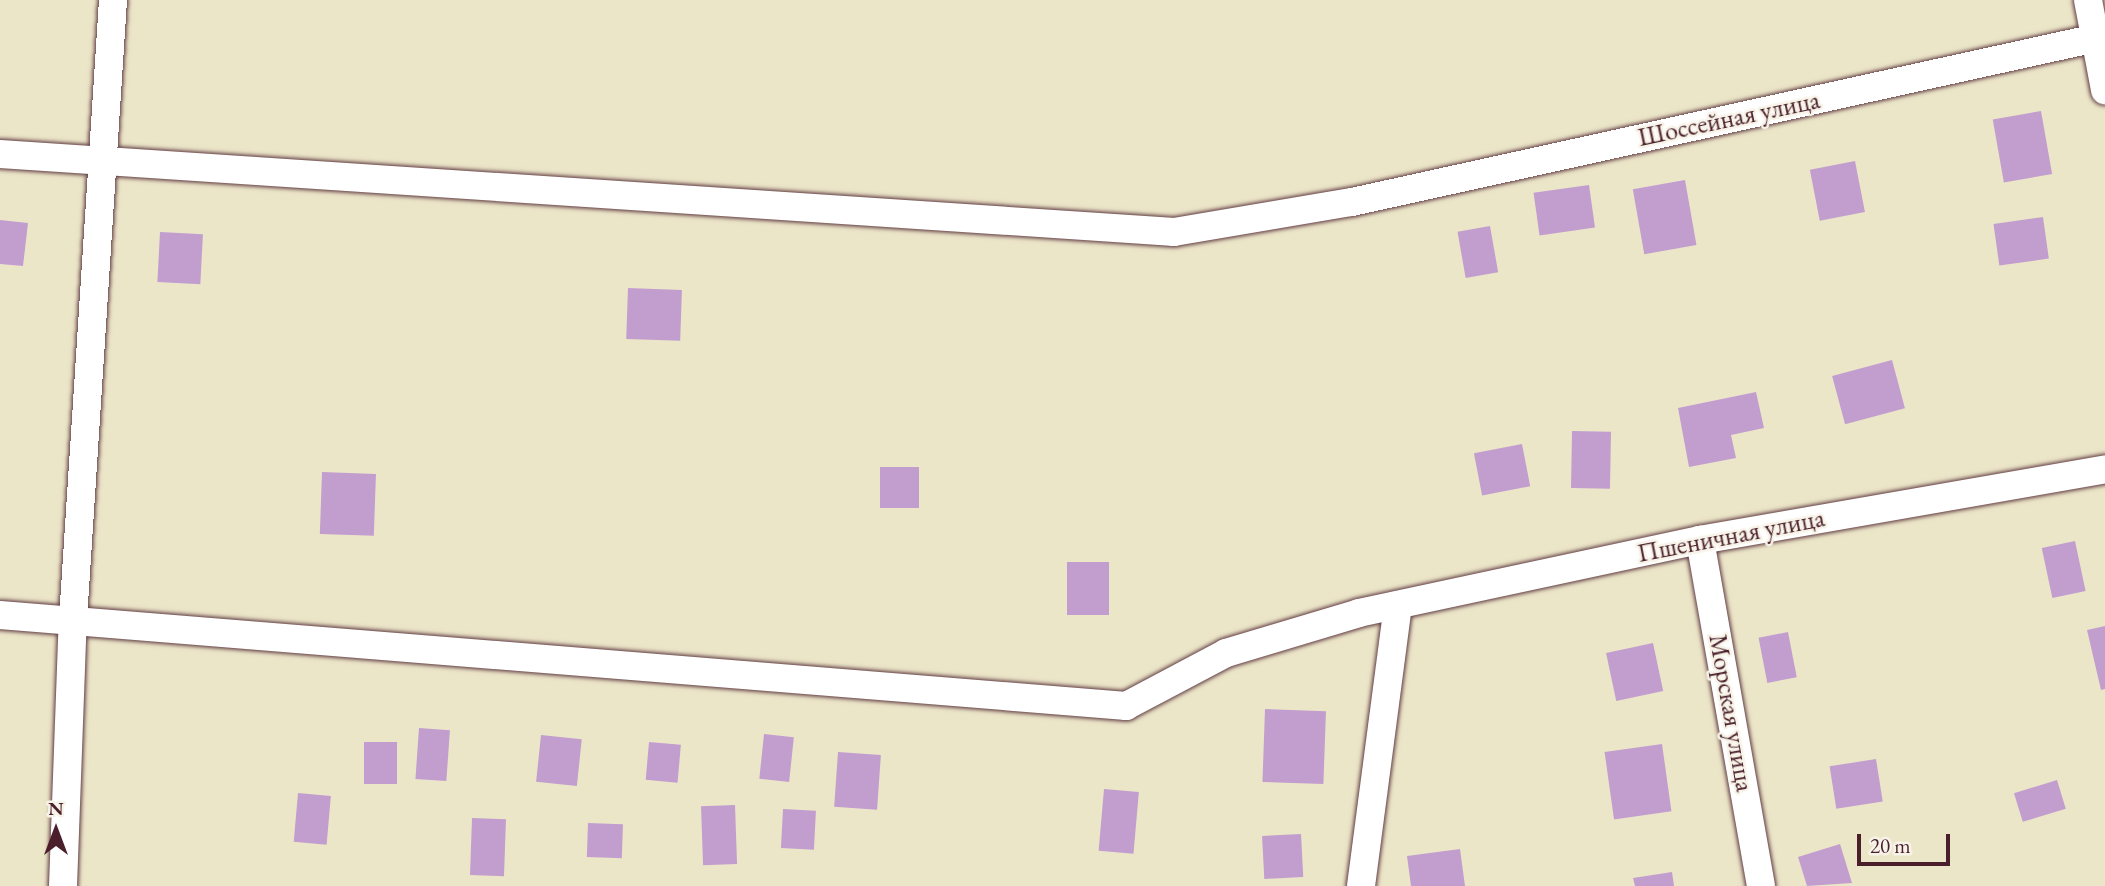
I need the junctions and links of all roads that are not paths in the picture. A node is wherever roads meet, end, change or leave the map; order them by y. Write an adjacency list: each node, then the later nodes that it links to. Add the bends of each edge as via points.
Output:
1 (113, 0): 6 (street)
2 (2088, 0): 3 (street)
3 (2100, 37): 4 (street); 6 (street, Шоссейная улица, via 1352,202 1174,232)
4 (2105, 90)
5 (0, 154): 6 (street, Шоссейная улица)
6 (103, 157): 11 (street)
7 (2105, 469): 8 (street, Пшеничная улица)
8 (1700, 540): 9 (street, Пшеничная улица); 14 (street, Морская улица)
9 (1398, 605): 11 (street, Пшеничная улица, via 1226,653 1126,706); 13 (street)
10 (0, 615): 11 (street, Пшеничная улица)
11 (73, 619): 12 (street)
12 (64, 886)
13 (1360, 886)
14 (1761, 886)

